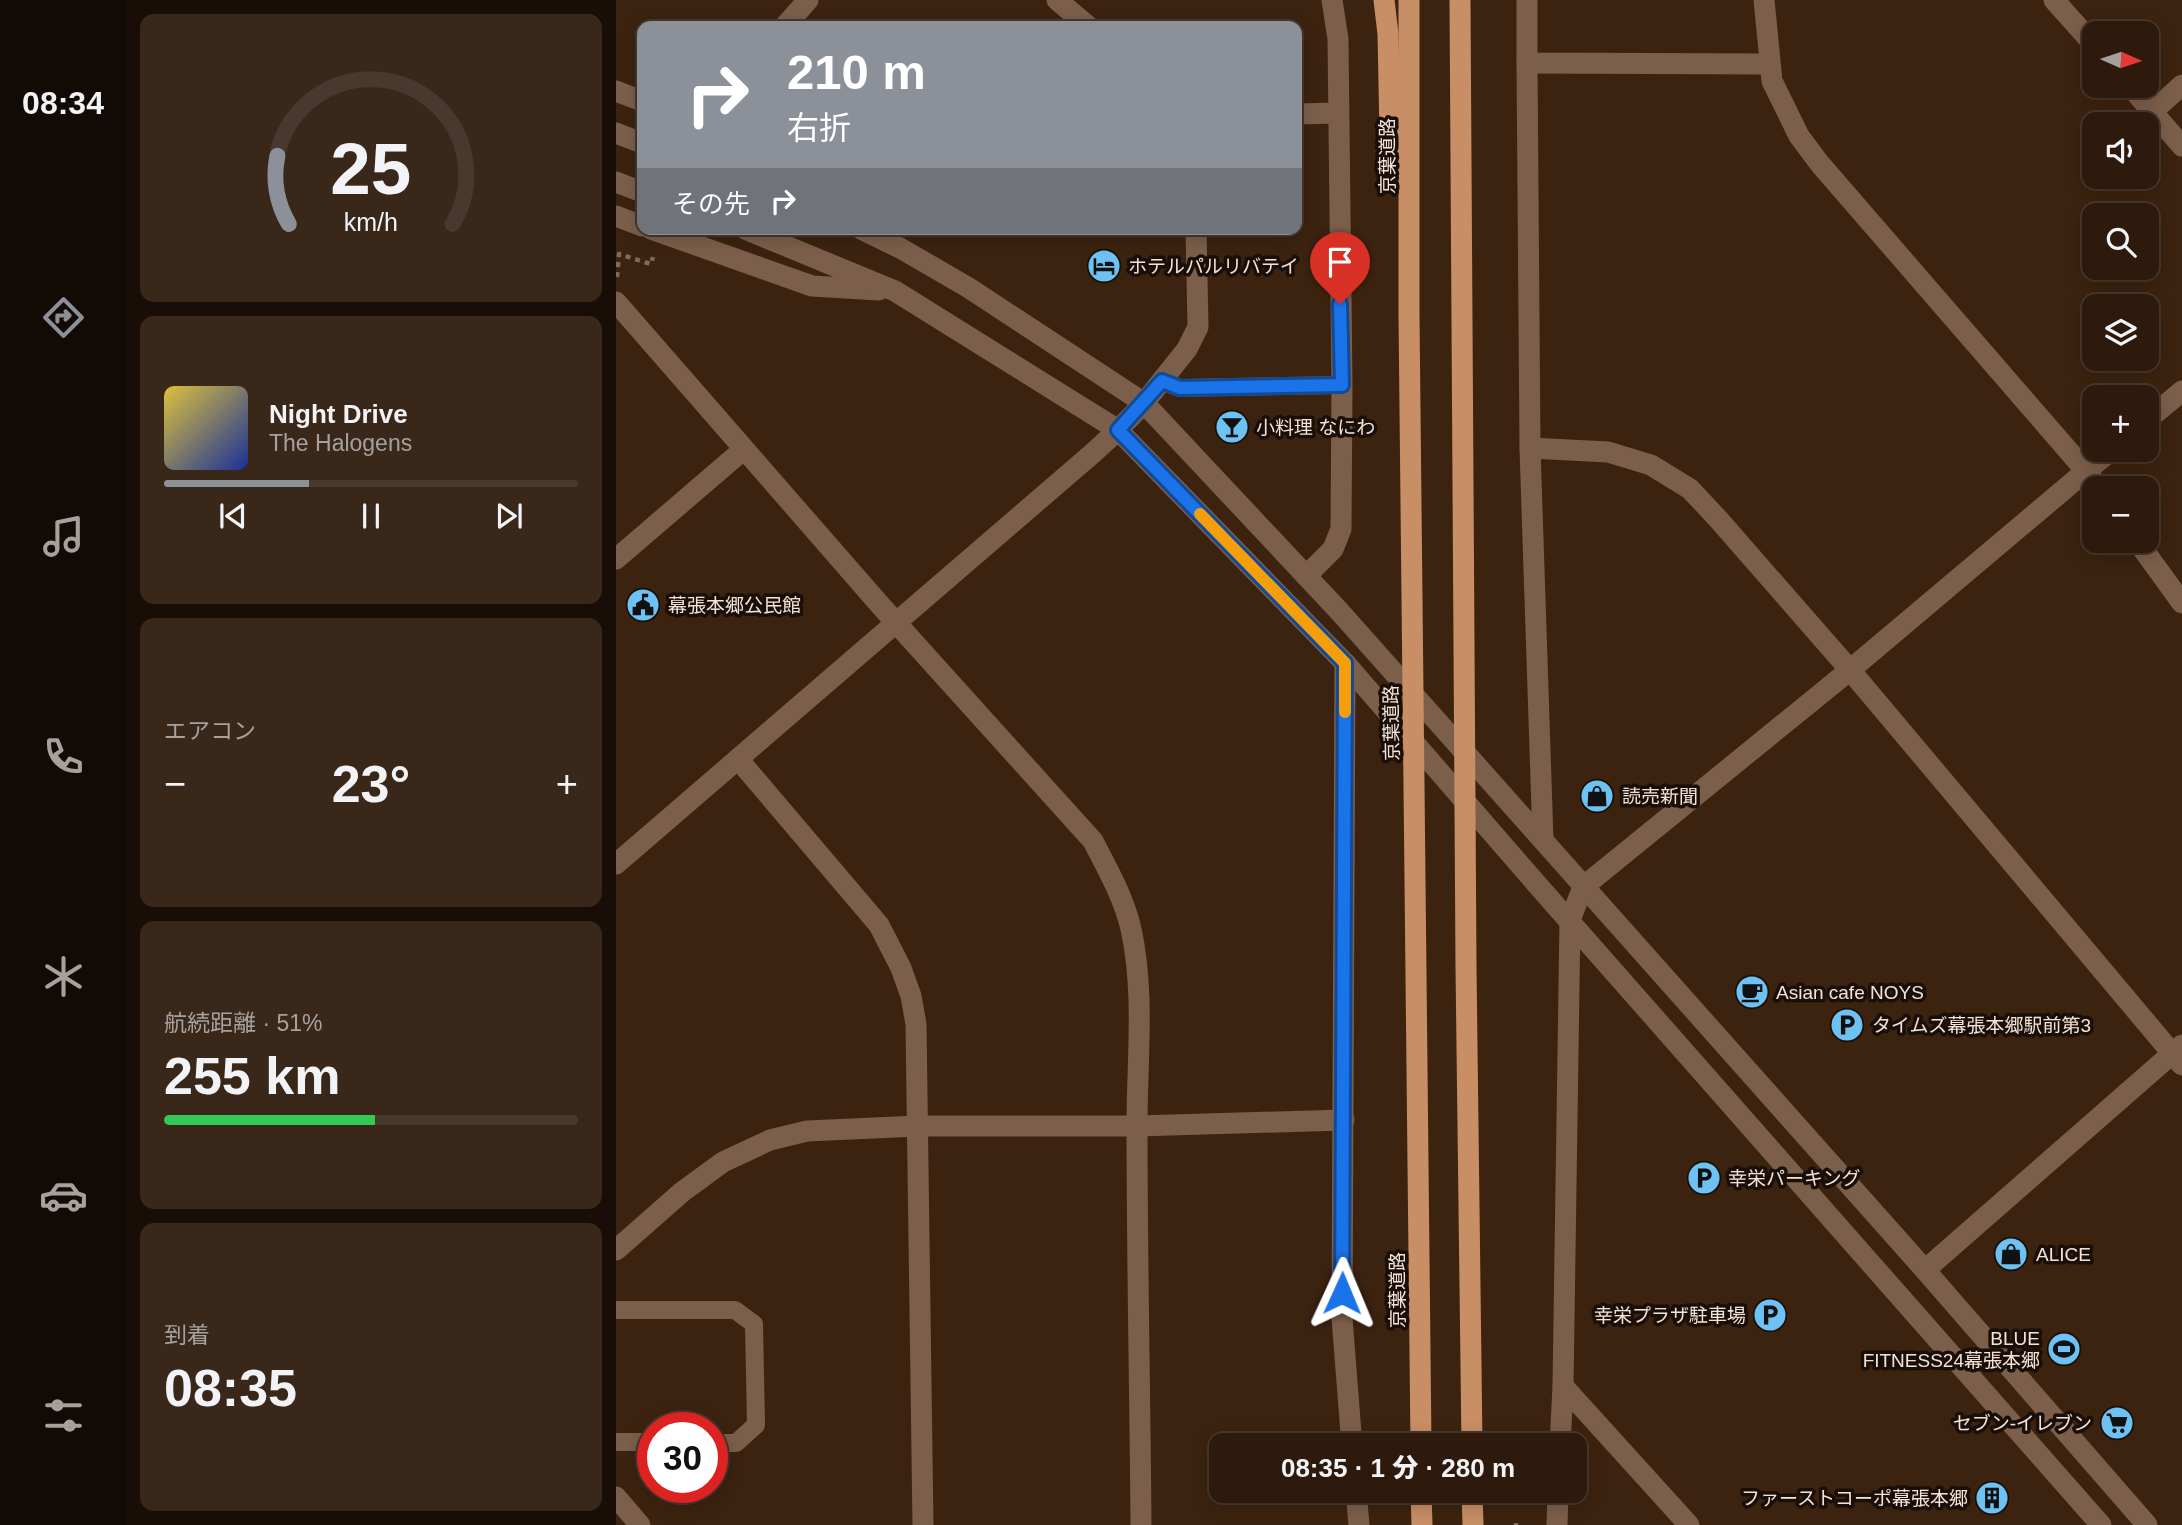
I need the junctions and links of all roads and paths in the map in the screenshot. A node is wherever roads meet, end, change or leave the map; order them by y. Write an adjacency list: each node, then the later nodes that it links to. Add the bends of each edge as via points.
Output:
1 (808, 0): 10 (street)
2 (1057, 0): 11 (street)
3 (1332, 0): 20 (street, via 1338,39)
4 (1384, 0): 25 (highway, via 1390,135)
5 (1409, 0): 25 (highway, 京葉道路)
6 (1460, 0): 72 (highway)
7 (1528, 0): 13 (street)
8 (1764, 0): 14 (street)
9 (2054, 0): 12 (street)
10 (789, 21)
11 (1082, 21)
12 (2082, 31)
13 (1527, 63): 14 (street); 46 (street)
14 (1769, 64): 48 (street, via 1789,116 1819,164)
15 (2182, 85): 19 (street)
16 (616, 91): 18 (street)
17 (2141, 98): 19 (street)
18 (637, 99)
19 (2153, 111): 24 (street)
20 (1338, 113): 21 (street); 41 (street)
21 (1302, 114)
22 (616, 133): 23 (street)
23 (637, 141)
24 (2182, 146)
25 (1410, 179): 71 (highway, 京葉道路)
26 (616, 182): 27 (street)
27 (637, 190)
28 (616, 216): 29 (street)
29 (637, 224)
30 (668, 235): 38 (street, via 812,286)
31 (761, 235): 38 (street)
32 (873, 235): 35 (street)
33 (888, 235): 35 (street)
34 (1196, 235): 40 (street, via 1198,327)
35 (900, 248): 43 (street, via 981,295)
36 (654, 253): 37 (path, via 651,264 619,254)
37 (616, 285)
38 (895, 291): 45 (street)
39 (616, 302): 47 (street)
40 (1162, 381): 41 (lane, via 1180,388); 43 (street)
41 (1342, 385): 52 (street, via 1341,529 1334,549)
42 (2182, 391): 44 (street)
43 (1144, 403): 45 (street); 52 (street)
44 (2159, 410)
45 (1118, 430): 54 (street); 55 (street)
46 (1530, 448): 56 (street, via 1608,452 1651,464 1690,489); 58 (street)
47 (743, 450): 51 (street); 54 (street)
48 (2089, 476)
49 (2082, 488): 56 (street)
50 (2146, 553): 53 (street)
51 (616, 559)
52 (1306, 576): 58 (street)
53 (2182, 603)
54 (896, 623): 57 (street); 65 (street, via 1093,841 1112,878 1130,925 1136,958)
55 (1345, 663): 61 (street); 63 (street)
56 (1850, 670): 60 (street); 62 (street)
57 (737, 759): 59 (street); 64 (street, via 879,925 901,968 916,1024)
58 (1543, 840): 60 (street)
59 (616, 864)
60 (1583, 887): 61 (street); 67 (street)
61 (1570, 920): 69 (street); 90 (street)
62 (2179, 1054): 67 (street)
63 (1344, 1121): 65 (street); 70 (street, via 1342,1318)
64 (918, 1126): 65 (street); 66 (street, via 807,1131 770,1140 723,1161); 83 (street)
65 (1137, 1126): 84 (street)
66 (616, 1250)
67 (1926, 1270): 91 (street)
68 (616, 1310): 76 (lane, via 735,1310 754,1324 756,1425 736,1443)
69 (1563, 1385): 73 (street); 89 (street)
70 (1351, 1433)
71 (1421, 1433)
72 (1472, 1433)
73 (1561, 1433)
74 (616, 1442): 75 (lane)
75 (637, 1442)
76 (728, 1443)
77 (616, 1497): 82 (street)
78 (1357, 1503): 85 (street)
79 (1421, 1503): 86 (highway)
80 (1472, 1503): 87 (highway)
81 (1558, 1503): 88 (street)
82 (640, 1525)
83 (923, 1525)
84 (1141, 1525)
85 (1359, 1525)
86 (1422, 1525)
87 (1473, 1525)
88 (1557, 1525)
89 (1689, 1525)
90 (2101, 1525)
91 (2147, 1525)

